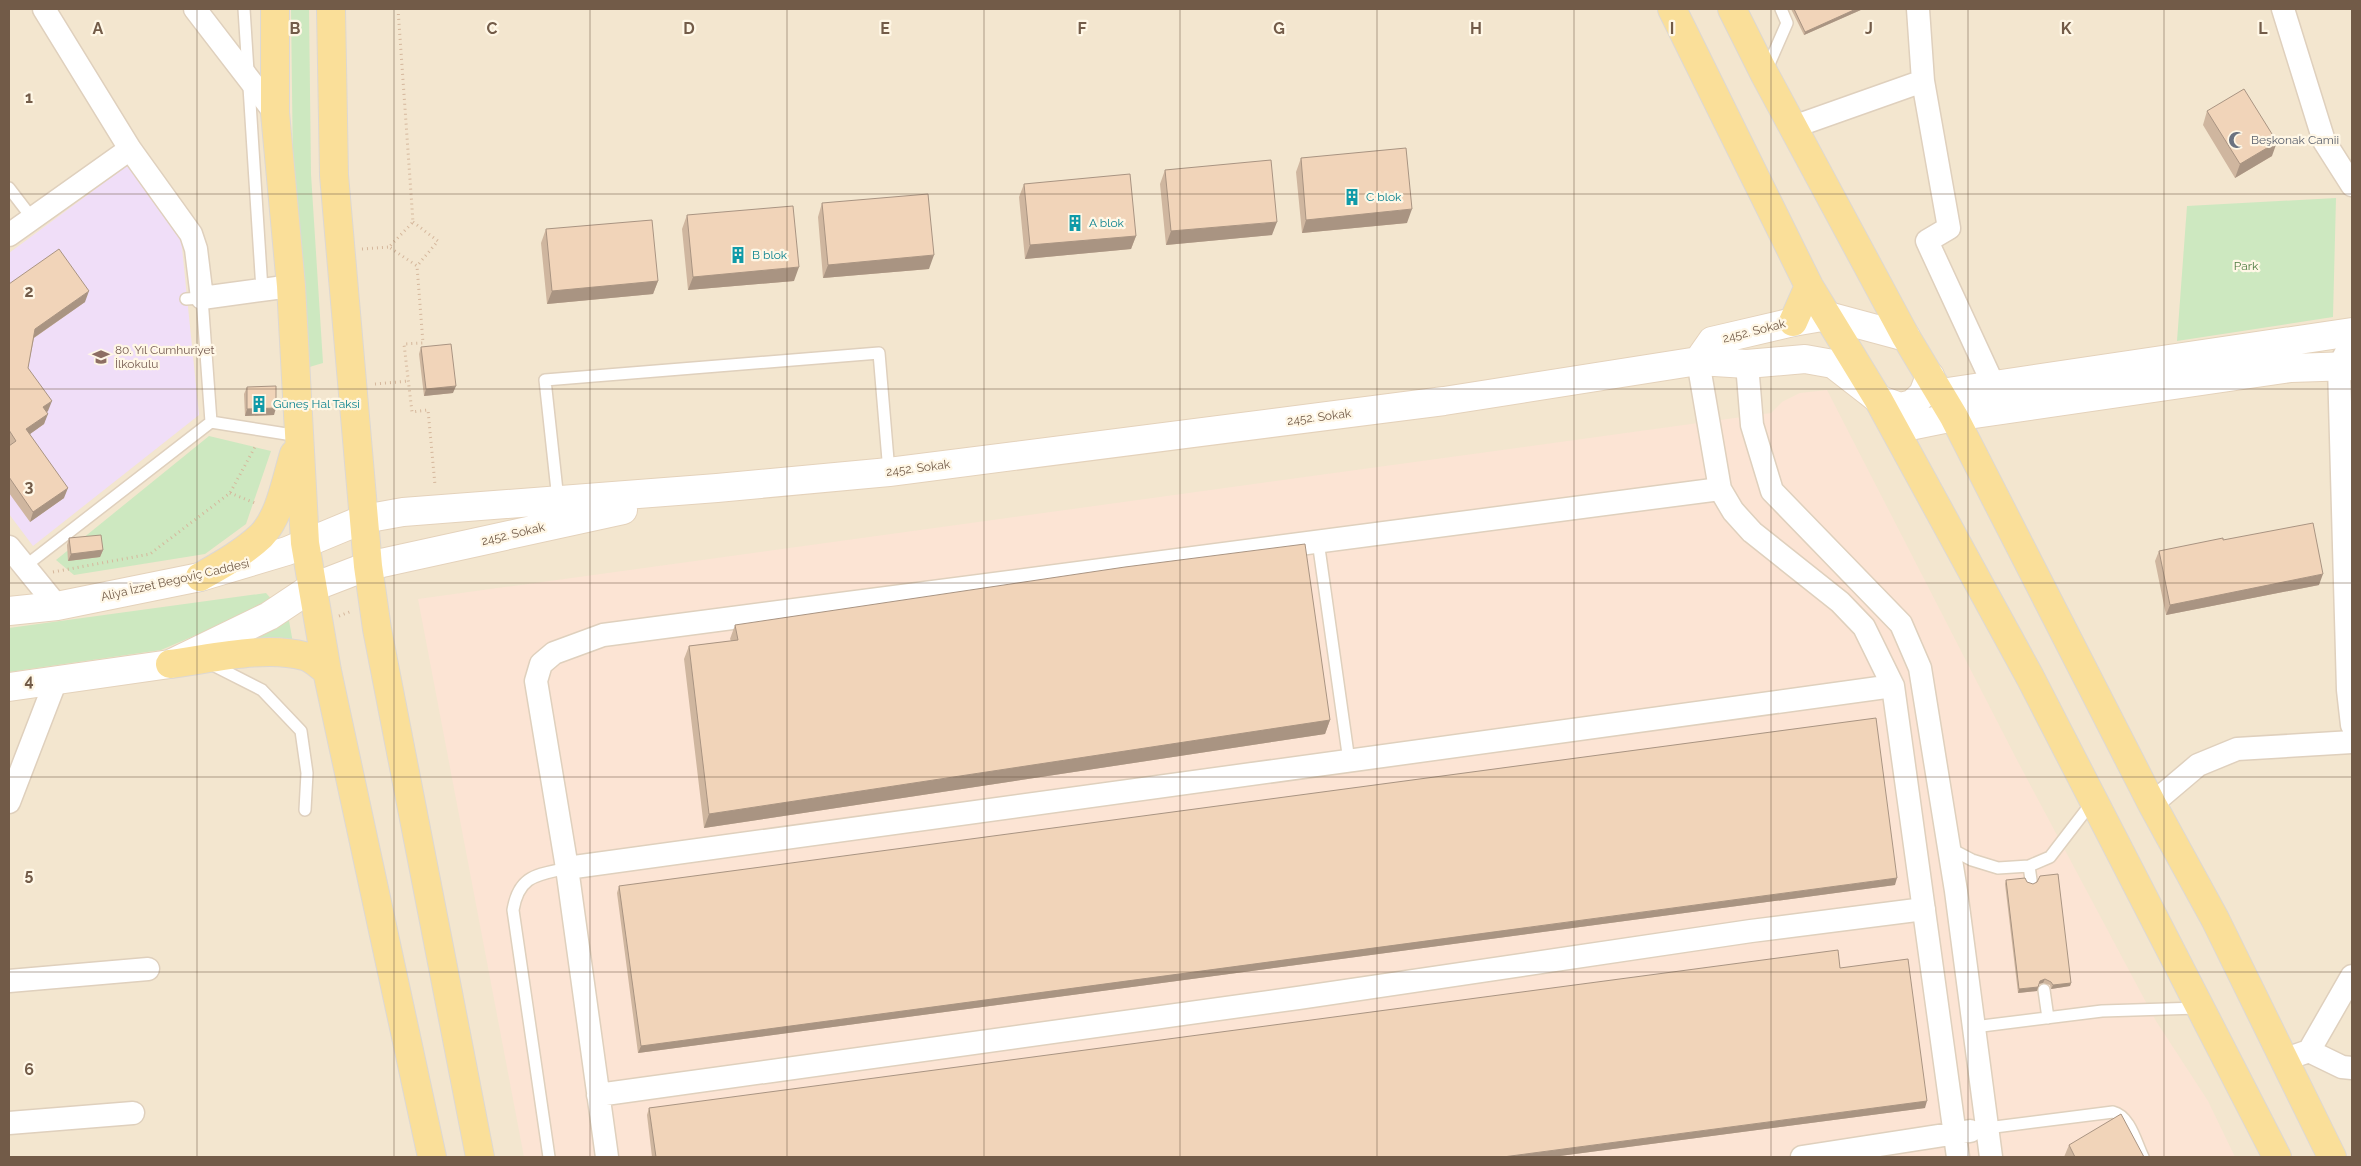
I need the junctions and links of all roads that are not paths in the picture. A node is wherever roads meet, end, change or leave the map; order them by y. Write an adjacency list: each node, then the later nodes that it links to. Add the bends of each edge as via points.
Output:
1 (195, 9): 11 (street)
2 (244, 9): 11 (lane)
3 (275, 9): 14 (main road)
4 (1672, 9): 22 (main road)
5 (1732, 9): 12 (main road)
6 (1781, 9): 12 (lane, via 1787,22)
7 (1918, 9): 13 (street)
8 (2283, 9): 17 (street, via 2324,140)
9 (50, 11): 16 (street)
10 (333, 17): 44 (main road, via 334,176)
11 (246, 75): 14 (street); 23 (lane)
12 (1765, 75): 15 (main road)
13 (1923, 81): 15 (street); 34 (street, via 1950,228 1927,240)
14 (275, 113): 21 (main road)
15 (1793, 127): 28 (main road)
16 (130, 149): 19 (street); 24 (street, via 191,234 196,249)
17 (2352, 185)
18 (9, 188): 19 (lane)
19 (32, 218): 20 (street)
20 (9, 235)
21 (291, 286): 23 (street); 39 (main road)
22 (1809, 286): 25 (main road); 26 (main road)
23 (262, 290): 24 (street)
24 (194, 299): 37 (lane)
25 (1828, 316): 26 (main road, 2452. Sokak); 28 (main road, 2452. Sokak); 35 (main road)
26 (1793, 322): 30 (main road, 2452. Sokak, via 1712,341)
27 (2352, 332): 34 (main road)
28 (1906, 336): 33 (main road)
29 (2352, 341): 32 (street)
30 (1698, 361): 31 (main road); 40 (main road, 2452. Sokak, via 1444,401); 42 (street)
31 (1747, 364): 35 (main road, via 1806,359 1833,364); 67 (street, via 1752,425 1772,491 1901,624 1920,668)
32 (2345, 366): 36 (main road, via 2291,368); 60 (street, via 2348,690)
33 (1936, 384): 34 (main road); 35 (main road, via 1912,404 1900,407); 36 (main road)
34 (1994, 386)
35 (1878, 399): 38 (main road)
36 (1954, 417): 38 (main road); 65 (main road)
37 (211, 422): 39 (lane); 49 (lane)
38 (1895, 429): 63 (main road, via 2030,677)
39 (300, 436): 46 (main road); 50 (main road, via 274,516 262,535)
40 (889, 472): 41 (main road, 2452. Sokak); 43 (lane, via 879,353 545,380)
41 (717, 488): 43 (main road, 2452. Sokak); 48 (main road, 2452. Sokak)
42 (1720, 489): 45 (street); 58 (street, via 1752,532 1840,602 1864,627)
43 (558, 500): 44 (main road, 2452. Sokak, via 403,512)
44 (364, 519): 46 (main road, Aliya İzzet Begoviç Caddesi); 48 (main road)
45 (1318, 541): 62 (lane); 69 (street, via 603,635 554,653 541,664 536,681)
46 (305, 543): 50 (main road, Aliya İzzet Begoviç Caddesi); 51 (main road)
47 (9, 547): 49 (street)
48 (368, 566): 51 (main road); 87 (main road, via 377,629)
49 (28, 572): 52 (street)
50 (200, 577): 52 (main road, Aliya İzzet Begoviç Caddesi)
51 (311, 588): 55 (main road, via 269,616); 56 (main road)
52 (57, 606): 53 (main road, Aliya İzzet Begoviç Caddesi)
53 (9, 611)
54 (203, 660): 55 (main road); 56 (main road, via 247,653 278,653 305,656); 66 (lane, via 262,690 301,731 307,773)
55 (170, 664): 57 (main road)
56 (327, 671): 86 (main road)
57 (56, 680): 59 (main road); 64 (street)
58 (1893, 686): 62 (street); 71 (street)
59 (9, 687)
60 (2352, 725)
61 (2352, 742): 65 (street, via 2237,749 2198,765)
62 (1349, 761): 69 (street)
63 (2093, 801): 68 (lane, via 2050,857); 76 (main road)
64 (9, 802)
65 (2152, 804): 79 (main road, via 2215,920)
66 (305, 810)
67 (1949, 848): 68 (lane, via 1998,868); 78 (street)
68 (2029, 866): 70 (lane)
69 (566, 868): 81 (street); 88 (lane, via 532,876 519,890 513,910)
70 (2030, 880)
71 (1924, 909): 81 (street); 85 (street)
72 (148, 969): 74 (street)
73 (2352, 976): 79 (street)
74 (9, 982)
75 (2044, 990): 77 (lane)
76 (2200, 1008): 77 (lane, via 2102,1011); 94 (main road)
77 (2048, 1018): 78 (lane)
78 (1974, 1027): 84 (street)
79 (2298, 1055): 80 (street); 95 (main road)
80 (2352, 1068)
81 (598, 1095): 89 (street)
82 (133, 1113): 83 (street)
83 (9, 1123)
84 (1987, 1128): 85 (street); 92 (street); 93 (lane, via 2119,1113 2126,1120)
85 (1955, 1134): 90 (street); 91 (street)
86 (432, 1157)
87 (480, 1157)
88 (549, 1157)
89 (607, 1157)
90 (1802, 1157)
91 (1958, 1157)
92 (1990, 1157)
93 (2143, 1157)
94 (2277, 1157)
95 (2332, 1157)

